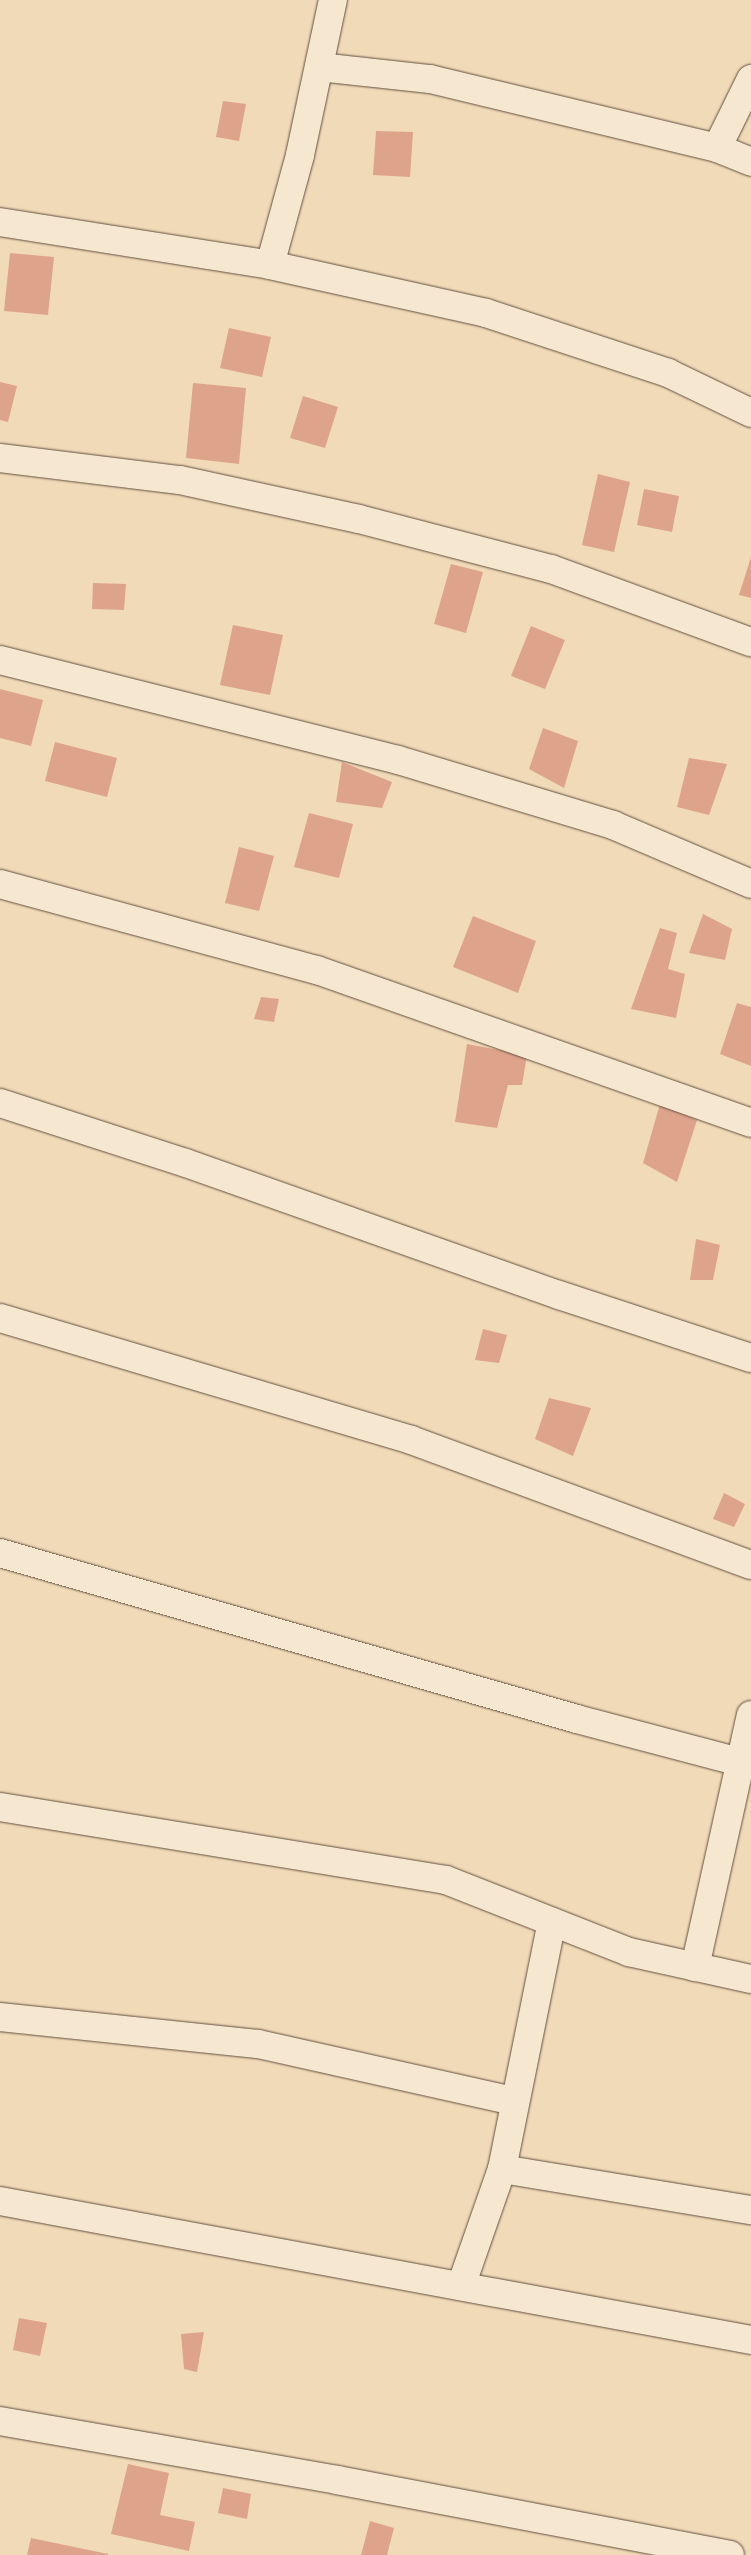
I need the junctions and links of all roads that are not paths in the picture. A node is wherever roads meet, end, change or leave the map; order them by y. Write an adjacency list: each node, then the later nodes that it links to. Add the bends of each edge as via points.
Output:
1 (334, 0): 2 (street)
2 (319, 67): 4 (street, via 430,79); 7 (street)
3 (751, 79): 4 (street)
4 (717, 148): 5 (street)
5 (751, 162)
6 (0, 222): 7 (street)
7 (270, 265): 8 (street, via 486,313 668,373)
8 (751, 413)
9 (0, 458): 10 (street, via 180,480 358,519 551,569)
10 (751, 642)
11 (0, 660): 13 (street, via 398,760 613,825)
12 (0, 884): 15 (street, via 318,970)
13 (751, 884)
14 (0, 1103): 17 (street, via 186,1163 560,1295)
15 (751, 1122)
16 (0, 1318): 19 (street, via 411,1440)
17 (751, 1358)
18 (0, 1553): 21 (street, via 577,1719)
19 (751, 1565)
20 (751, 1715): 21 (street)
21 (747, 1764): 24 (street)
22 (0, 1807): 23 (street, via 446,1880)
23 (552, 1922): 24 (street, via 629,1952); 27 (street)
24 (695, 1967): 25 (street)
25 (751, 1979)
26 (0, 2017): 27 (street, via 258,2044)
27 (514, 2101): 28 (street)
28 (502, 2169): 30 (street); 31 (street)
29 (0, 2201): 31 (street)
30 (751, 2210)
31 (461, 2286): 32 (street)
32 (751, 2340)
33 (0, 2421): 34 (street, via 337,2480)
34 (730, 2555)

